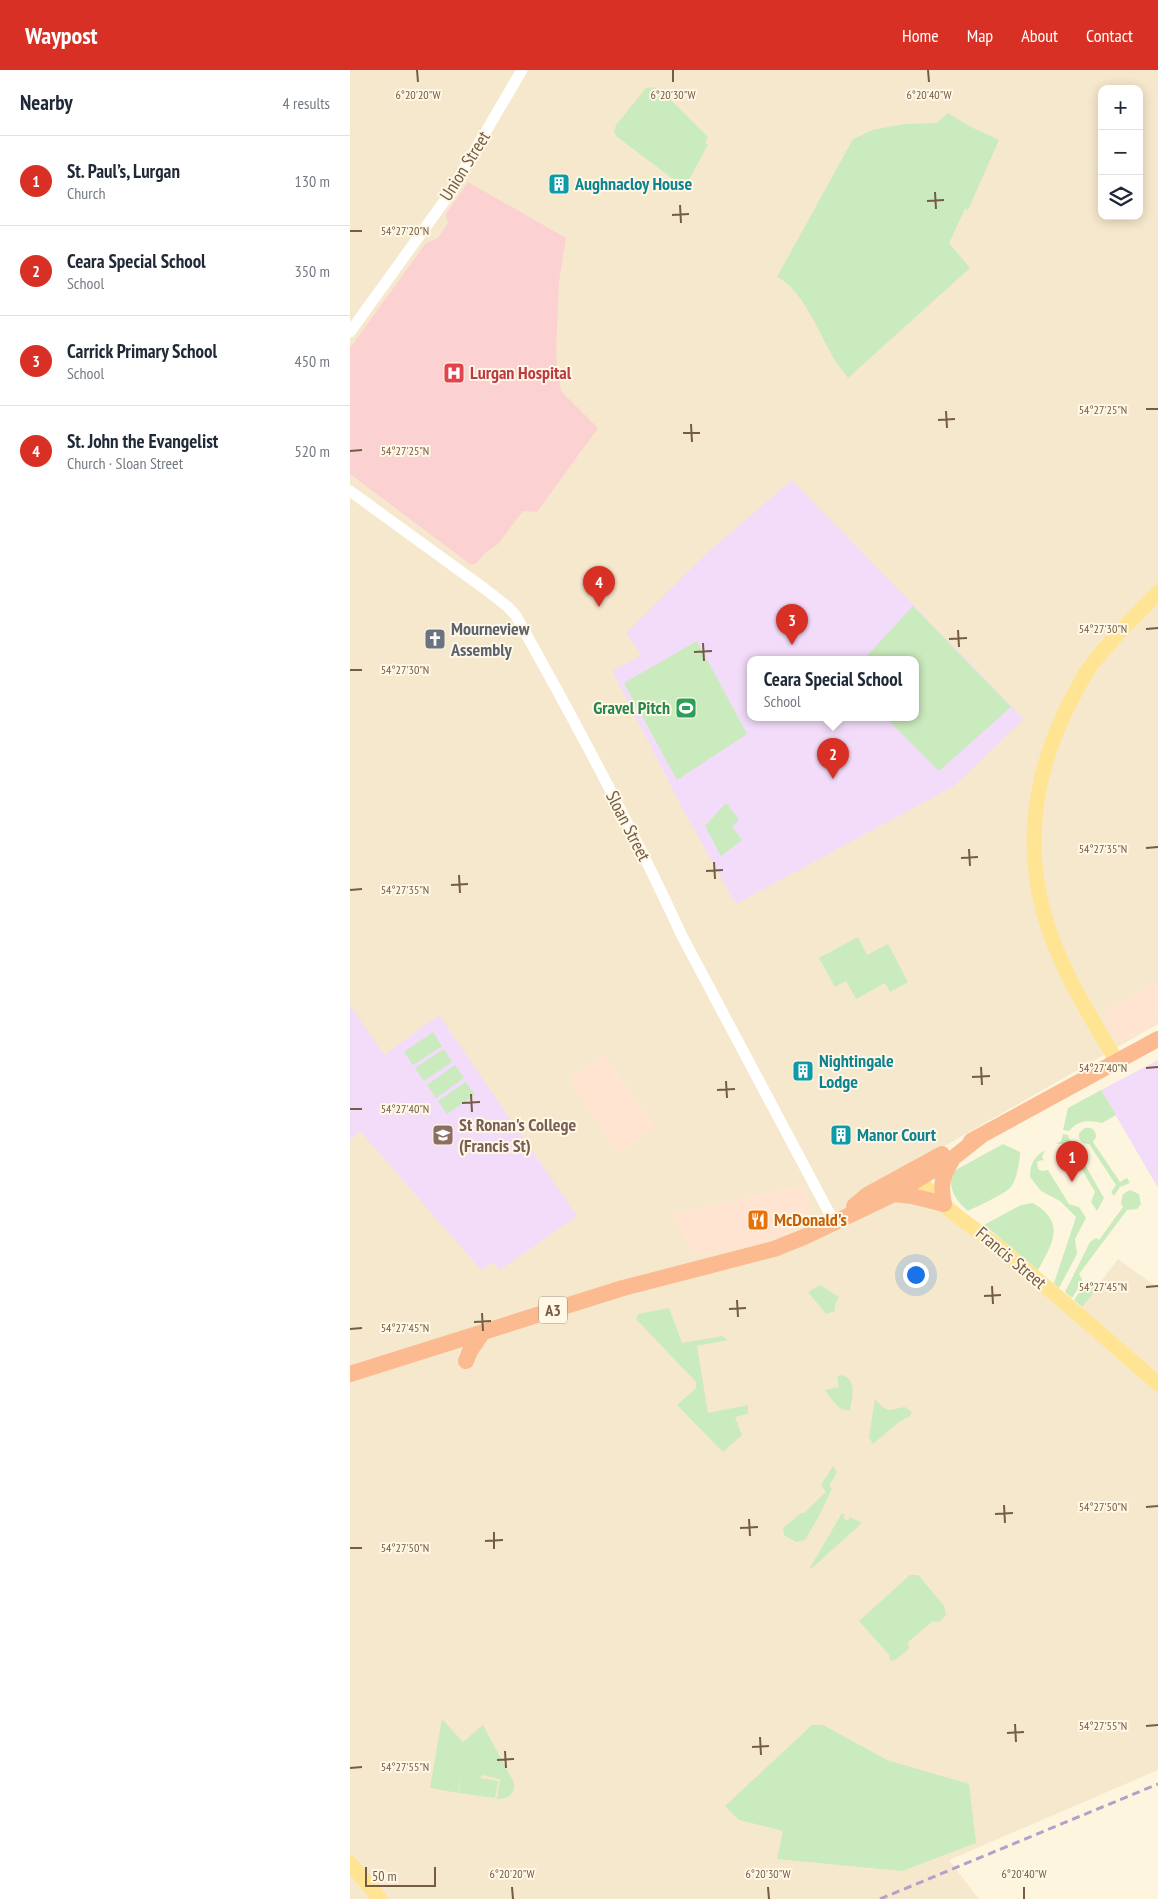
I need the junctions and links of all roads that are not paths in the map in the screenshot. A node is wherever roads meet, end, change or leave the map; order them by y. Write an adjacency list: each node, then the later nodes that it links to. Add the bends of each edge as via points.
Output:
1 (522, 70): 2 (street, Union Street, via 452,189)
2 (350, 332)
3 (350, 490): 12 (street, Sloan Street, via 485,589 516,616 574,720 682,936)
4 (1158, 592): 6 (main road, via 1099,656 1078,685 1046,757 1035,817 1037,887 1052,938 1071,980)
5 (1158, 1040): 6 (highway, A3)
6 (1117, 1062): 7 (highway, A3)
7 (981, 1136): 8 (highway, A3); 9 (highway, A3)
8 (953, 1158): 9 (highway, A3); 11 (highway, via 942,1180)
9 (916, 1174): 10 (highway, A3); 11 (main road, Francis Street); 12 (highway, A3, via 867,1195)
10 (894, 1194): 11 (highway); 12 (highway, A3)
11 (944, 1204): 16 (main road, Francis Street)
12 (836, 1220): 13 (highway, A3, via 774,1248 624,1288)
13 (483, 1332): 14 (highway); 15 (highway, A3)
14 (466, 1361)
15 (350, 1374)
16 (1158, 1384)
17 (350, 1863): 18 (main road)
18 (380, 1899)

